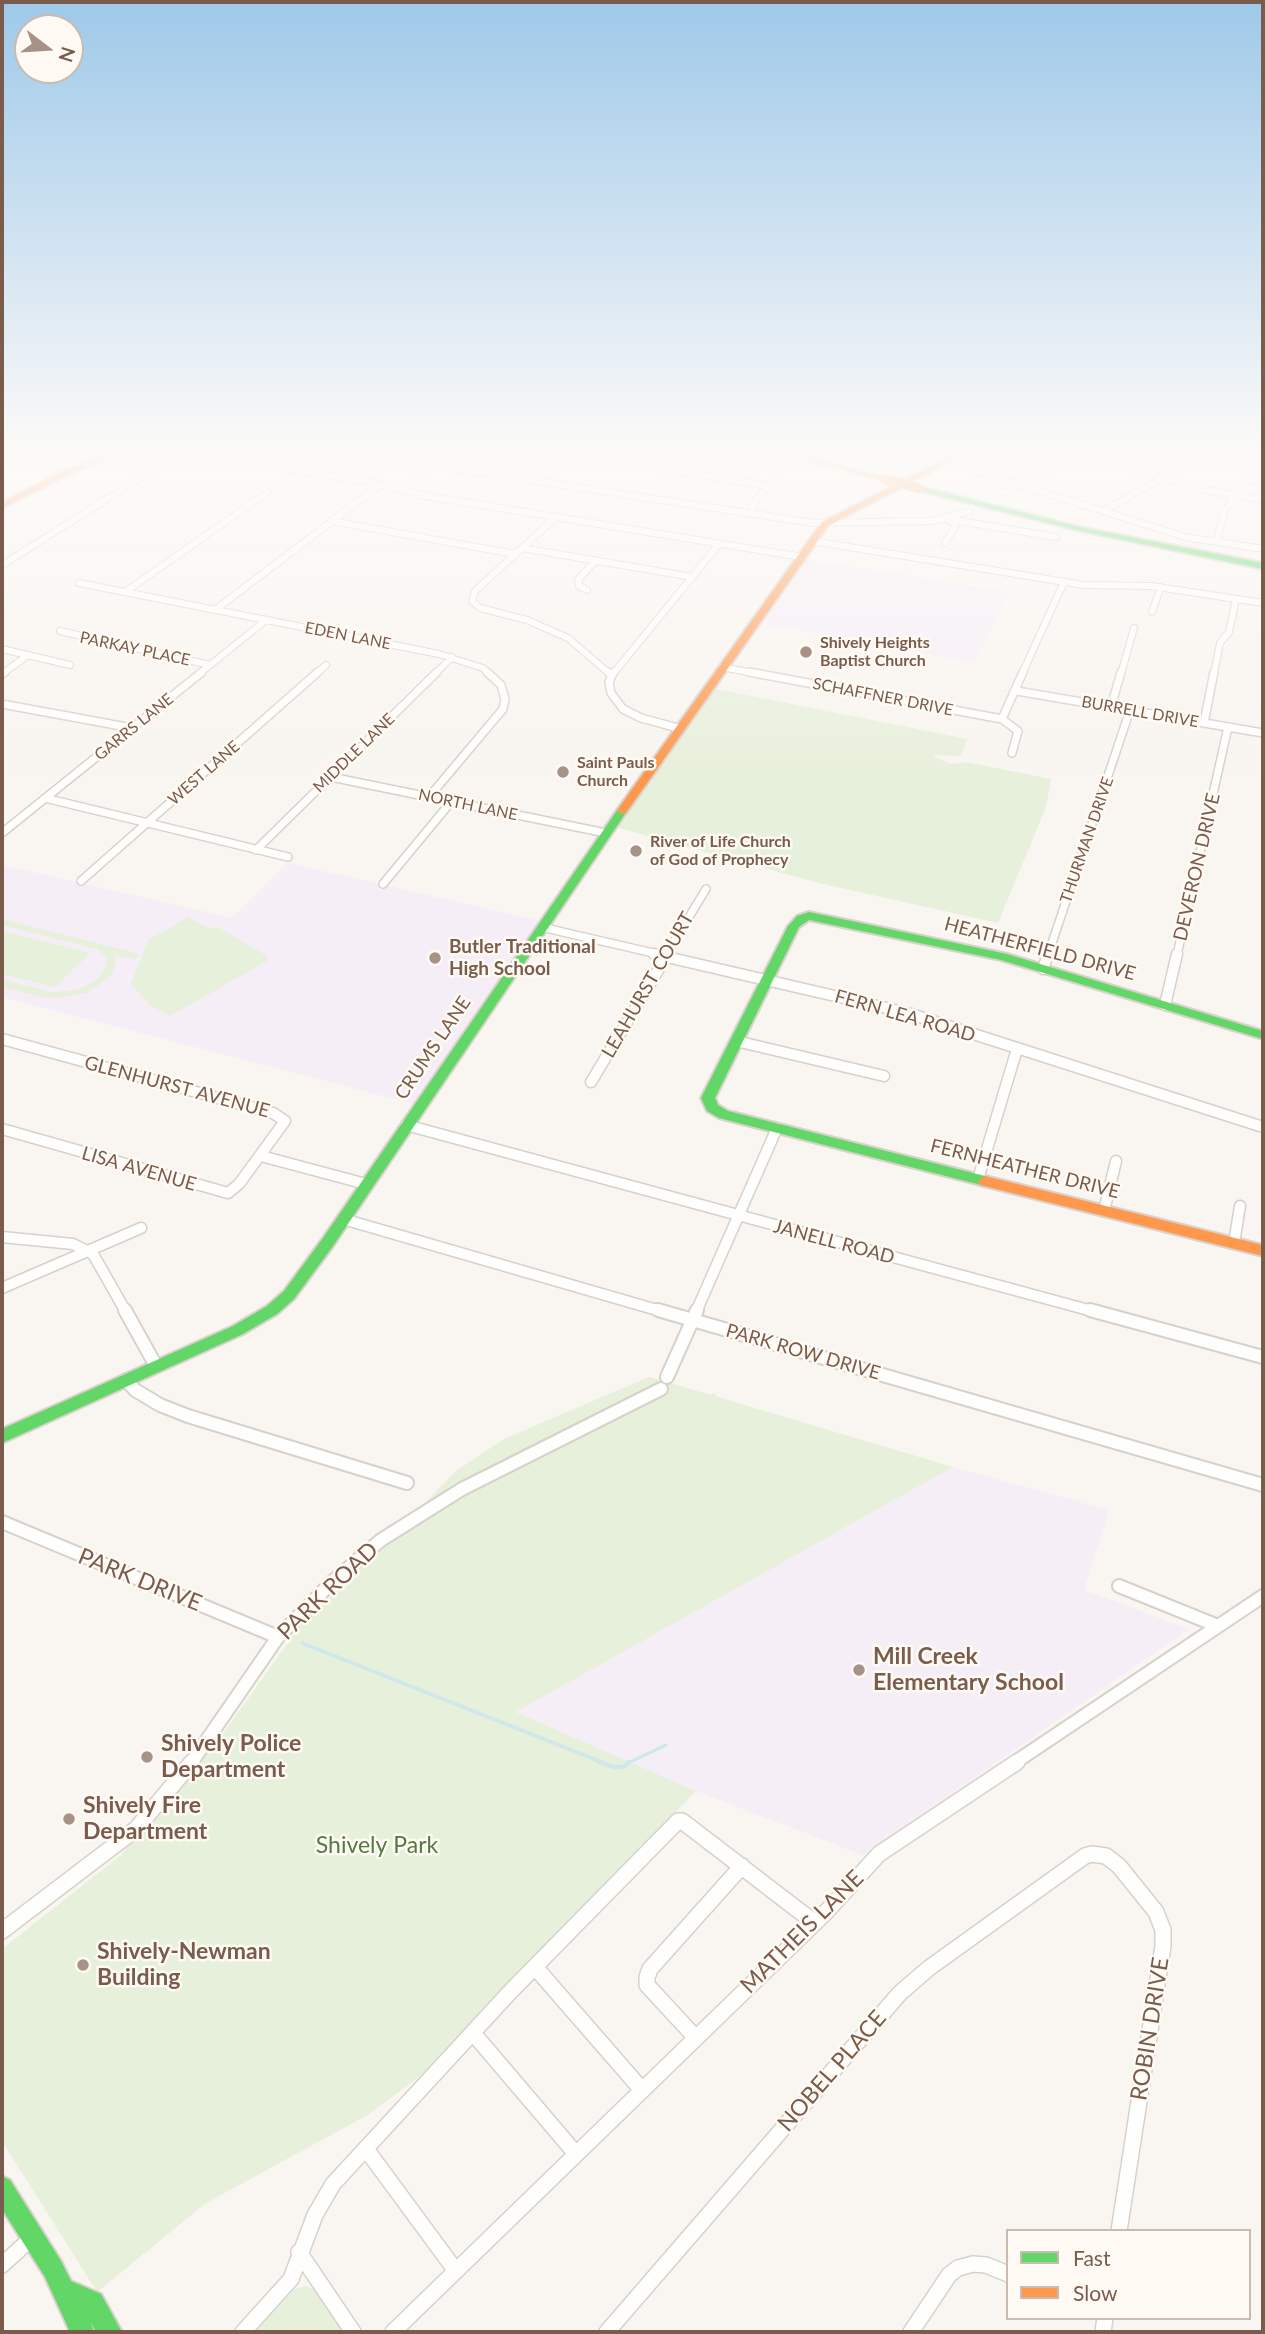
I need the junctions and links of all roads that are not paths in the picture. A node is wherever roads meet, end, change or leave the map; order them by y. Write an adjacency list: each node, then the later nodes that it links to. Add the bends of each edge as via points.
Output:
1 (172, 559): 16 (street)
2 (282, 559): 19 (street)
3 (510, 559): 32 (street, via 473,594 473,603 560,634)
4 (589, 559): 9 (street)
5 (707, 559): 11 (street)
6 (801, 559): 30 (main road, CRUMS LANE)
7 (922, 559): 12 (street)
8 (1228, 559): 10 (main road)
9 (596, 560): 11 (street); 15 (street, via 578,580)
10 (1263, 566)
11 (692, 577): 32 (street)
12 (1064, 582): 14 (street); 33 (street)
13 (79, 583): 16 (street, EDEN LANE)
14 (1161, 587): 17 (street); 20 (street)
15 (587, 590)
16 (125, 592): 19 (street, EDEN LANE)
17 (1236, 599): 18 (street); 38 (street, via 1229,632 1220,643)
18 (1263, 603)
19 (215, 610): 21 (street, EDEN LANE)
20 (1152, 612)
21 (266, 620): 26 (street, EDEN LANE); 29 (street, GARRS LANE)
22 (1134, 628): 35 (street)
23 (60, 631): 29 (street, PARKAY PLACE)
24 (2, 649): 25 (street)
25 (28, 655): 27 (street); 31 (street)
26 (452, 657): 44 (street, MIDDLE LANE); 45 (street, EDEN LANE, via 494,676 503,689 505,704)
27 (70, 665)
28 (326, 665): 48 (street, WEST LANE)
29 (210, 666): 40 (street, GARRS LANE)
30 (722, 667): 37 (street, SCHAFFNER DRIVE); 41 (main road, CRUMS LANE)
31 (2, 674)
32 (612, 675): 41 (street, via 611,693 623,709)
33 (1017, 691): 35 (street, BURRELL DRIVE); 37 (street)
34 (2, 704): 40 (street)
35 (1111, 707): 36 (street, BURRELL DRIVE)
36 (1130, 710): 38 (street, BURRELL DRIVE); 58 (street, THURMAN DRIVE)
37 (1002, 719): 43 (street, via 1018,731)
38 (1204, 723): 39 (street, BURRELL DRIVE)
39 (1228, 727): 42 (street, BURRELL DRIVE); 60 (street, DEVERON DRIVE)
40 (132, 728): 46 (street, GARRS LANE)
41 (678, 728): 50 (main road, CRUMS LANE)
42 (1263, 733)
43 (1012, 753)
44 (331, 776): 45 (street, NORTH LANE); 51 (street, MIDDLE LANE)
45 (429, 797): 47 (street, NORTH LANE)
46 (45, 798): 48 (street); 49 (street, GARRS LANE)
47 (451, 802): 50 (street, NORTH LANE); 54 (street)
48 (148, 823): 51 (street); 53 (street, WEST LANE)
49 (2, 833)
50 (606, 833): 56 (main road, CRUMS LANE)
51 (256, 850): 52 (street)
52 (288, 857)
53 (80, 881)
54 (383, 884)
55 (705, 889): 57 (street, LEAHURST COURT)
56 (541, 927): 57 (street, FERN LEA ROAD); 67 (main road, CRUMS LANE)
57 (666, 956): 59 (street, FERN LEA ROAD); 66 (street, LEAHURST COURT)
58 (1043, 969): 59 (main road, HEATHERFIELD DRIVE, via 821,916 803,918 794,926); 60 (main road, HEATHERFIELD DRIVE)
59 (767, 980): 63 (main road); 64 (street, FERN LEA ROAD, via 908,1013)
60 (1165, 1005): 61 (main road, HEATHERFIELD DRIVE)
61 (1263, 1035)
62 (2, 1039): 71 (street, GLENHURST AVENUE, via 280,1115 284,1126)
63 (736, 1041): 65 (street); 69 (main road, FERNHEATHER DRIVE, via 708,1098 712,1108)
64 (1017, 1049): 68 (street, FERN LEA ROAD); 73 (street)
65 (884, 1076)
66 (591, 1082)
67 (406, 1125): 74 (main road, CRUMS LANE); 77 (street, JANELL ROAD)
68 (1263, 1127)
69 (777, 1128): 73 (main road, FERNHEATHER DRIVE); 77 (street)
70 (2, 1129): 71 (street, LISA AVENUE, via 221,1192 235,1189)
71 (261, 1156): 74 (street)
72 (1116, 1161): 76 (street)
73 (978, 1179): 76 (main road, FERNHEATHER DRIVE)
74 (366, 1184): 78 (main road, CRUMS LANE)
75 (1240, 1206): 81 (street)
76 (1104, 1211): 81 (main road, FERNHEATHER DRIVE)
77 (738, 1215): 85 (street); 86 (street, JANELL ROAD)
78 (343, 1219): 85 (street, PARK ROW DRIVE); 87 (main road, CRUMS LANE, via 280,1303 238,1330)
79 (141, 1228): 82 (street)
80 (2, 1237): 82 (street, via 73,1244)
81 (1234, 1244): 83 (main road, FERNHEATHER DRIVE)
82 (87, 1250): 84 (street); 87 (street)
83 (1263, 1251)
84 (2, 1288)
85 (692, 1319): 91 (street, PARK ROW DRIVE); 96 (street, PARK ROAD, via 664,1383 407,1522 332,1582)
86 (1263, 1357)
87 (156, 1366): 88 (main road, CRUMS LANE)
88 (126, 1380): 89 (main road, CRUMS LANE); 90 (street, via 160,1405 188,1416)
89 (2, 1436)
90 (407, 1483)
91 (1263, 1485)
92 (2, 1522): 96 (street, PARK DRIVE)
93 (1119, 1586): 95 (street)
94 (1263, 1596): 95 (street, MATHEIS LANE)
95 (1218, 1626): 99 (street, MATHEIS LANE, via 986,1785 891,1844)
96 (278, 1637): 100 (street, PARK ROAD, via 156,1808 116,1846)
97 (1097, 1854): 108 (street, ROBIN DRIVE, via 1119,1866 1156,1912 1163,1930); 120 (street, NOBEL PLACE, via 1085,1856 900,1993)
98 (742, 1866): 99 (street); 101 (street, via 678,1821); 103 (street, via 647,1977 647,1985)
99 (815, 1923): 103 (street, MATHEIS LANE)
100 (2, 1931)
101 (535, 1967): 102 (street); 104 (street)
102 (473, 2033): 105 (street); 106 (street)
103 (696, 2038): 104 (street, MATHEIS LANE)
104 (642, 2090): 106 (street, MATHEIS LANE)
105 (366, 2149): 110 (street, via 332,2184); 112 (street)
106 (576, 2154): 112 (street, MATHEIS LANE)
107 (2, 2188): 109 (main road)
108 (1119, 2229)
109 (33, 2237): 111 (street); 114 (main road)
110 (299, 2252): 117 (street, via 291,2279); 118 (street)
111 (2, 2265)
112 (456, 2271): 119 (street, MATHEIS LANE)
113 (1006, 2273): 121 (street, via 986,2265 958,2268)
114 (65, 2291): 115 (main road); 116 (main road, via 92,2303)
115 (82, 2332)
116 (110, 2332)
117 (243, 2332)
118 (353, 2332)
119 (393, 2332)
120 (607, 2332)
121 (911, 2332)

